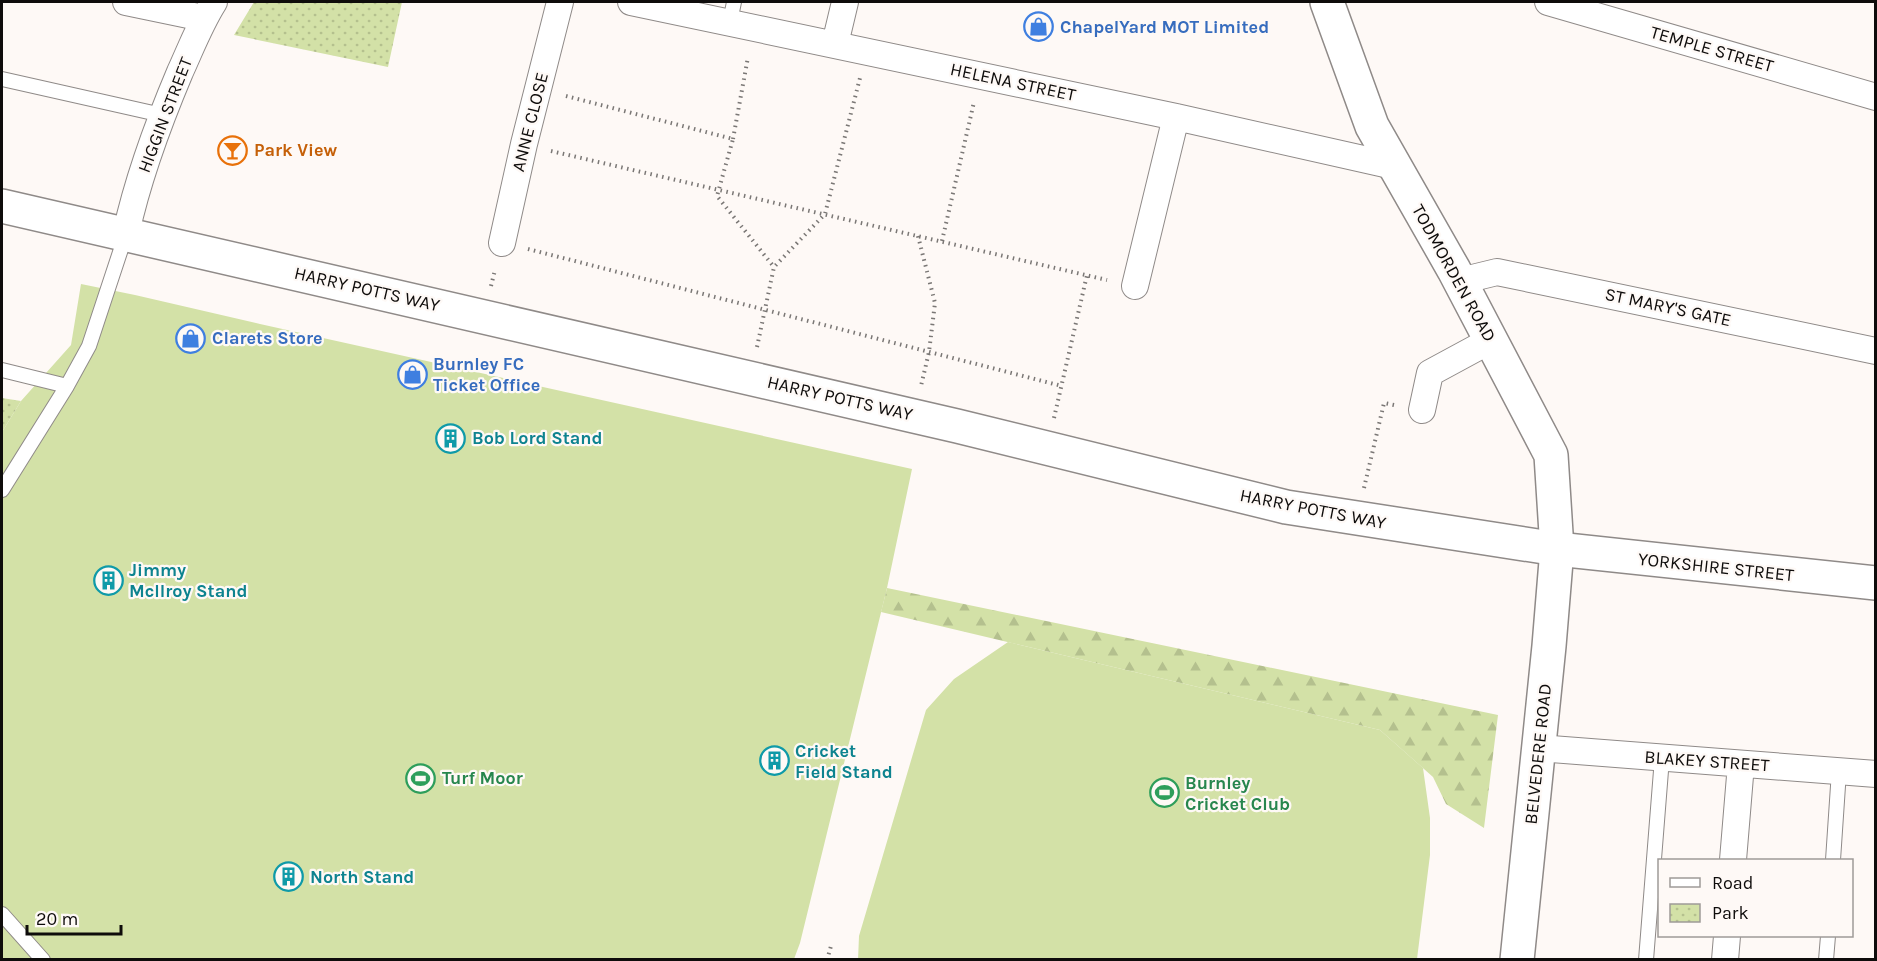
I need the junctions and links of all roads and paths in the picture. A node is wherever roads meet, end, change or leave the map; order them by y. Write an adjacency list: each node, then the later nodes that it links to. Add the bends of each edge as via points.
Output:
1 (126, 2): 7 (street)
2 (560, 2): 13 (street, ANNE CLOSE)
3 (631, 2): 8 (street, HELENA STREET)
4 (845, 2): 9 (street)
5 (1327, 2): 19 (main road, TODMORDEN ROAD, via 1371,126)
6 (1548, 2): 14 (street, TEMPLE STREET)
7 (209, 10): 15 (street, HIGGIN STREET)
8 (739, 17): 9 (street, HELENA STREET); 17 (path)
9 (835, 44): 10 (street, HELENA STREET)
10 (867, 51): 11 (street, HELENA STREET); 22 (path)
11 (980, 75): 16 (street, HELENA STREET); 25 (path)
12 (2, 80): 15 (lane)
13 (538, 89): 17 (path); 18 (street, ANNE CLOSE)
14 (1875, 97)
15 (162, 115): 23 (street, HIGGIN STREET)
16 (1176, 117): 19 (street, HELENA STREET); 30 (street)
17 (733, 139): 20 (path)
18 (524, 144): 20 (path); 26 (street, ANNE CLOSE)
19 (1395, 166): 29 (main road, TODMORDEN ROAD)
20 (719, 190): 22 (path); 27 (path, via 717,196)
21 (2, 206): 23 (main road, HARRY POTTS WAY)
22 (825, 214): 24 (path); 27 (path)
23 (126, 233): 32 (main road, HARRY POTTS WAY); 37 (lane, via 89,346)
24 (918, 236): 25 (path); 35 (path, via 935,303)
25 (942, 241): 28 (path)
26 (502, 243): 31 (path); 32 (path)
27 (774, 267): 31 (path)
28 (1088, 275): 30 (path); 38 (path)
29 (1460, 281): 33 (main road, TODMORDEN ROAD); 34 (street, ST MARY'S GATE, via 1497,272)
30 (1135, 286)
31 (765, 310): 35 (path)
32 (483, 316): 40 (main road, HARRY POTTS WAY)
33 (1491, 340): 39 (street, via 1430,373); 44 (main road, TODMORDEN ROAD, via 1551,455)
34 (1875, 351)
35 (929, 352): 38 (path); 40 (path)
36 (2, 370): 37 (lane)
37 (67, 386): 42 (lane)
38 (1062, 386): 41 (path)
39 (1422, 410): 43 (path, via 1384,403)
40 (915, 416): 41 (main road, HARRY POTTS WAY)
41 (1047, 448): 43 (main road, HARRY POTTS WAY, via 1286,507)
42 (2, 490)
43 (1357, 519): 44 (main road, HARRY POTTS WAY)
44 (1557, 549): 45 (main road, YORKSHIRE STREET); 46 (main road, BELVEDERE ROAD)
45 (1875, 583)
46 (1538, 748): 47 (street, BLAKEY STREET); 59 (main road, BELVEDERE ROAD)
47 (1662, 758): 48 (street, BLAKEY STREET); 60 (lane)
48 (1741, 764): 49 (street, BLAKEY STREET); 51 (street)
49 (1839, 771): 50 (street, BLAKEY STREET); 52 (lane)
50 (1875, 774)
51 (1733, 859)
52 (1833, 859)
53 (2, 914): 57 (lane)
54 (1727, 937): 61 (street)
55 (1828, 937): 62 (lane)
56 (831, 946): 58 (path)
57 (43, 960)
58 (827, 960)
59 (1518, 960)
60 (1646, 960)
61 (1725, 960)
62 (1826, 960)

